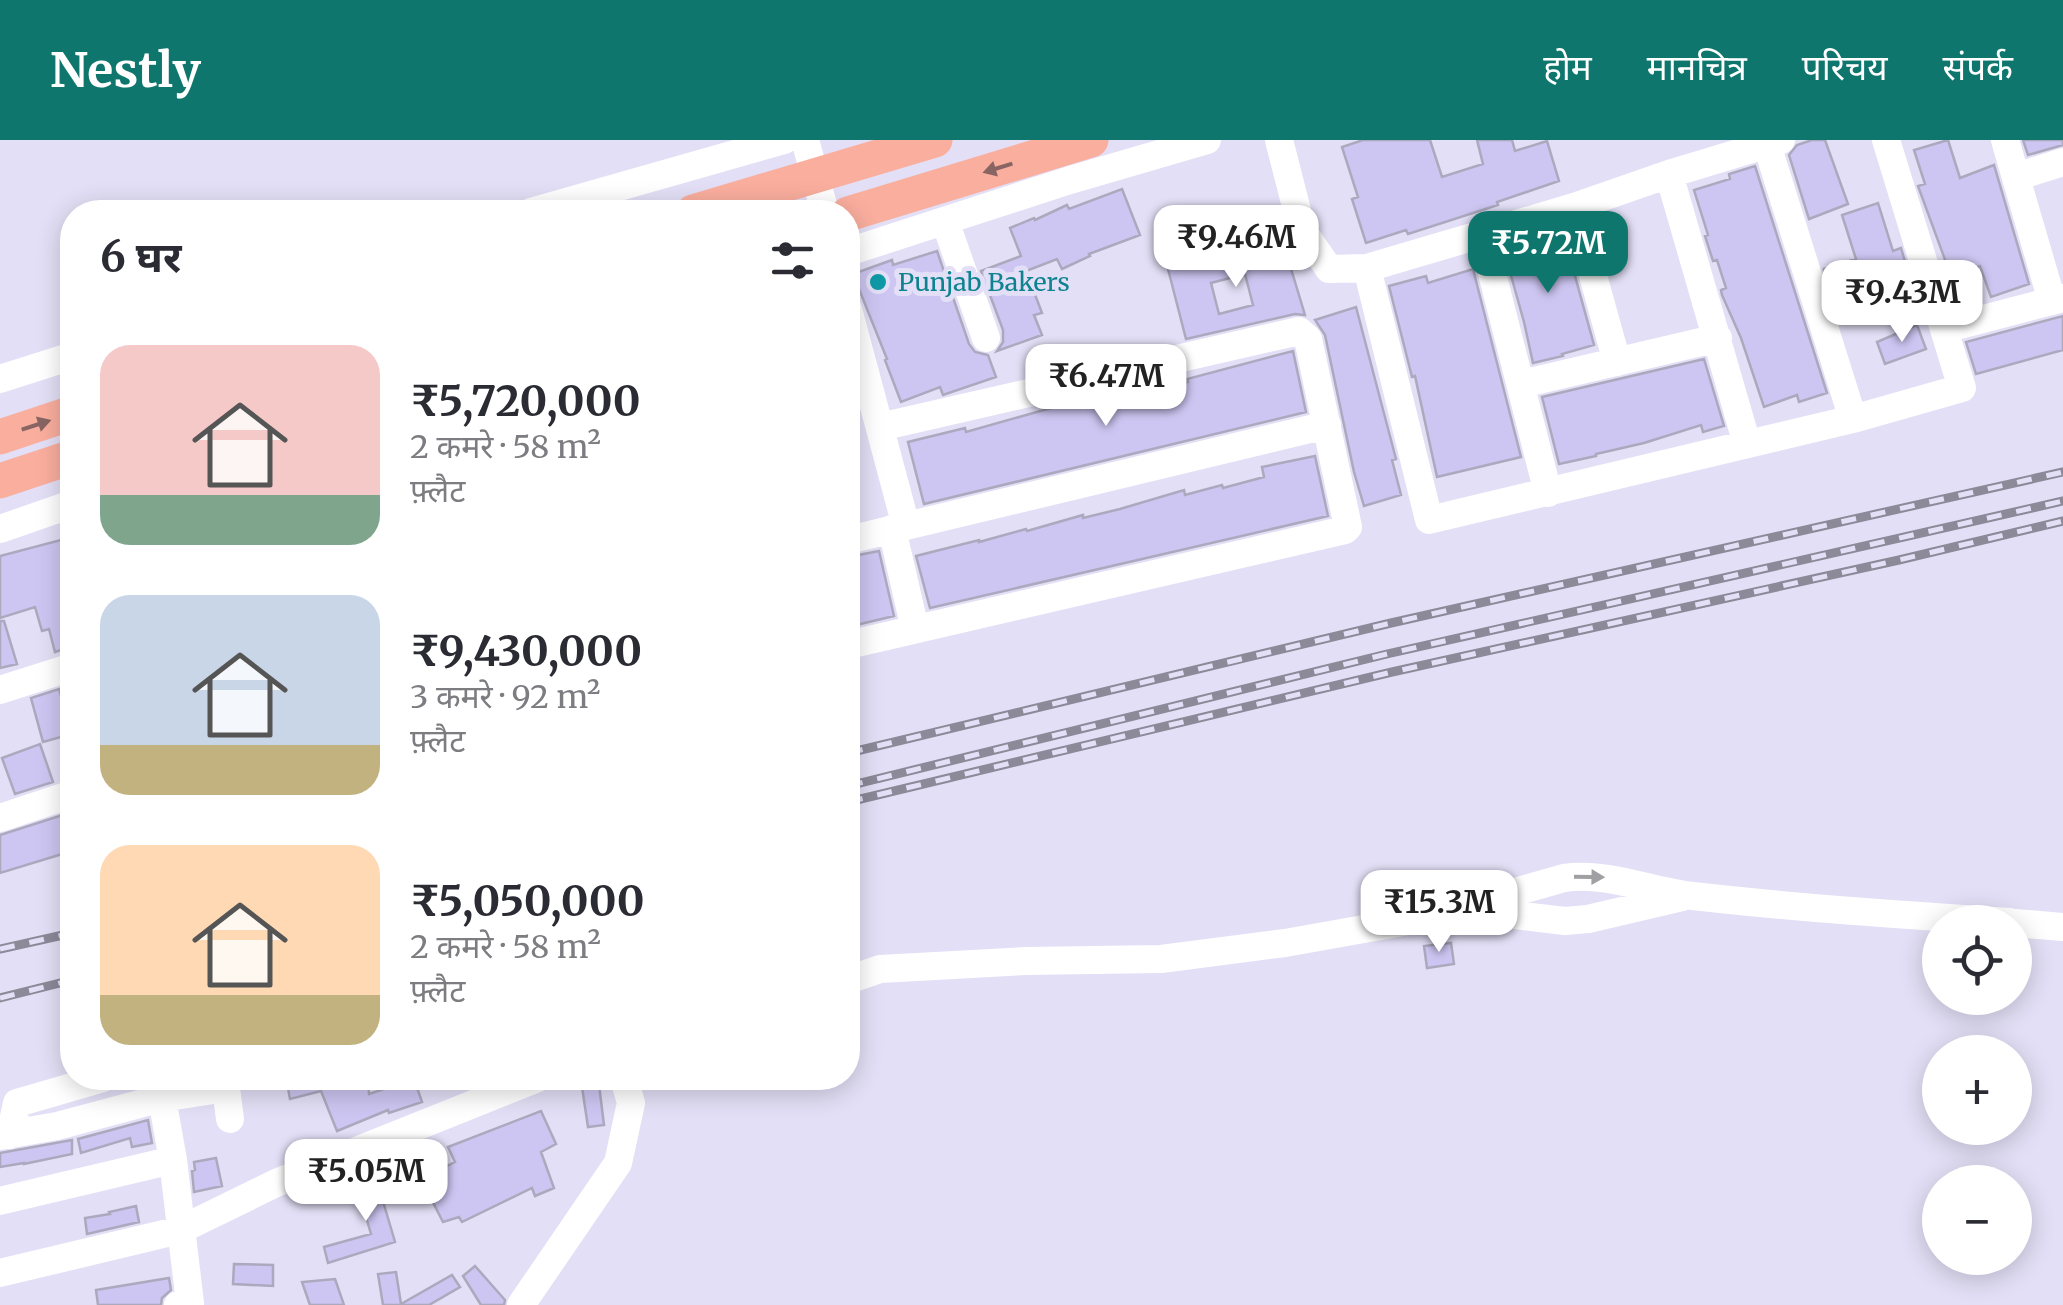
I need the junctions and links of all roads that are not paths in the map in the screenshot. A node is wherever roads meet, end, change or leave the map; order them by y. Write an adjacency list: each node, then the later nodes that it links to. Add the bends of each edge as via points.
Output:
1 (784, 140): 14 (street)
2 (806, 140): 13 (street)
3 (935, 140): 13 (main road)
4 (1091, 140): 18 (main road, one-way to 18)
5 (1207, 140): 19 (street)
6 (1279, 140): 22 (street, via 1302,230 1328,270)
7 (1886, 140): 24 (street)
8 (2005, 140): 12 (street)
9 (1774, 142): 11 (street); 33 (street)
10 (2063, 162): 12 (street)
11 (1668, 174): 17 (street); 26 (street)
12 (2016, 176): 23 (street)
13 (815, 177): 15 (main road); 16 (street)
14 (573, 200)
15 (735, 200)
16 (821, 200)
17 (1574, 207): 20 (street); 29 (street)
18 (860, 210)
19 (945, 221): 21 (street); 25 (street)
20 (1482, 234): 22 (street); 31 (street)
21 (860, 248)
22 (1367, 268): 40 (street, via 1429,520)
23 (2058, 299): 24 (street)
24 (1945, 329): 33 (street, via 1962,388)
25 (986, 338)
26 (1718, 338): 29 (street); 37 (street)
27 (860, 353): 35 (street)
28 (60, 360): 30 (street)
29 (1617, 362): 31 (street)
30 (0, 379)
31 (1521, 384): 40 (street)
32 (60, 417): 36 (main road, one-way to 32)
33 (1853, 419): 37 (street)
34 (1327, 426): 35 (street, via 1308,339 1299,331); 42 (street); 45 (street, via 1349,523 1345,530)
35 (880, 427): 42 (street)
36 (0, 436)
37 (1747, 444): 40 (street)
38 (60, 461): 39 (main road)
39 (0, 481)
40 (1548, 492)
41 (60, 508): 43 (street)
42 (899, 527): 44 (street); 45 (street)
43 (0, 528)
44 (860, 537)
45 (915, 629): 46 (street)
46 (860, 642)
47 (60, 671): 48 (street)
48 (0, 690)
49 (60, 798): 50 (street)
50 (0, 818)
51 (1688, 896): 52 (street, via 1565,921); 52 (street, one-way to 51, via 1584,875); 53 (street)
52 (1462, 909): 56 (street, via 1161,960 880,969)
53 (1922, 916)
54 (2032, 924): 55 (street)
55 (2063, 926)
56 (860, 976)
57 (61, 1090): 64 (street, via 16,1103)
58 (156, 1090): 64 (street, via 57,1126)
59 (162, 1090): 65 (street)
60 (228, 1090): 63 (street)
61 (508, 1090): 67 (street, via 276,1183)
62 (627, 1090): 70 (street, via 631,1103 618,1163)
63 (230, 1119)
64 (5, 1136)
65 (173, 1160): 66 (street); 67 (street)
66 (0, 1201)
67 (180, 1230): 68 (street); 69 (street, via 190,1303)
68 (0, 1273)
69 (178, 1305)
70 (521, 1305)

